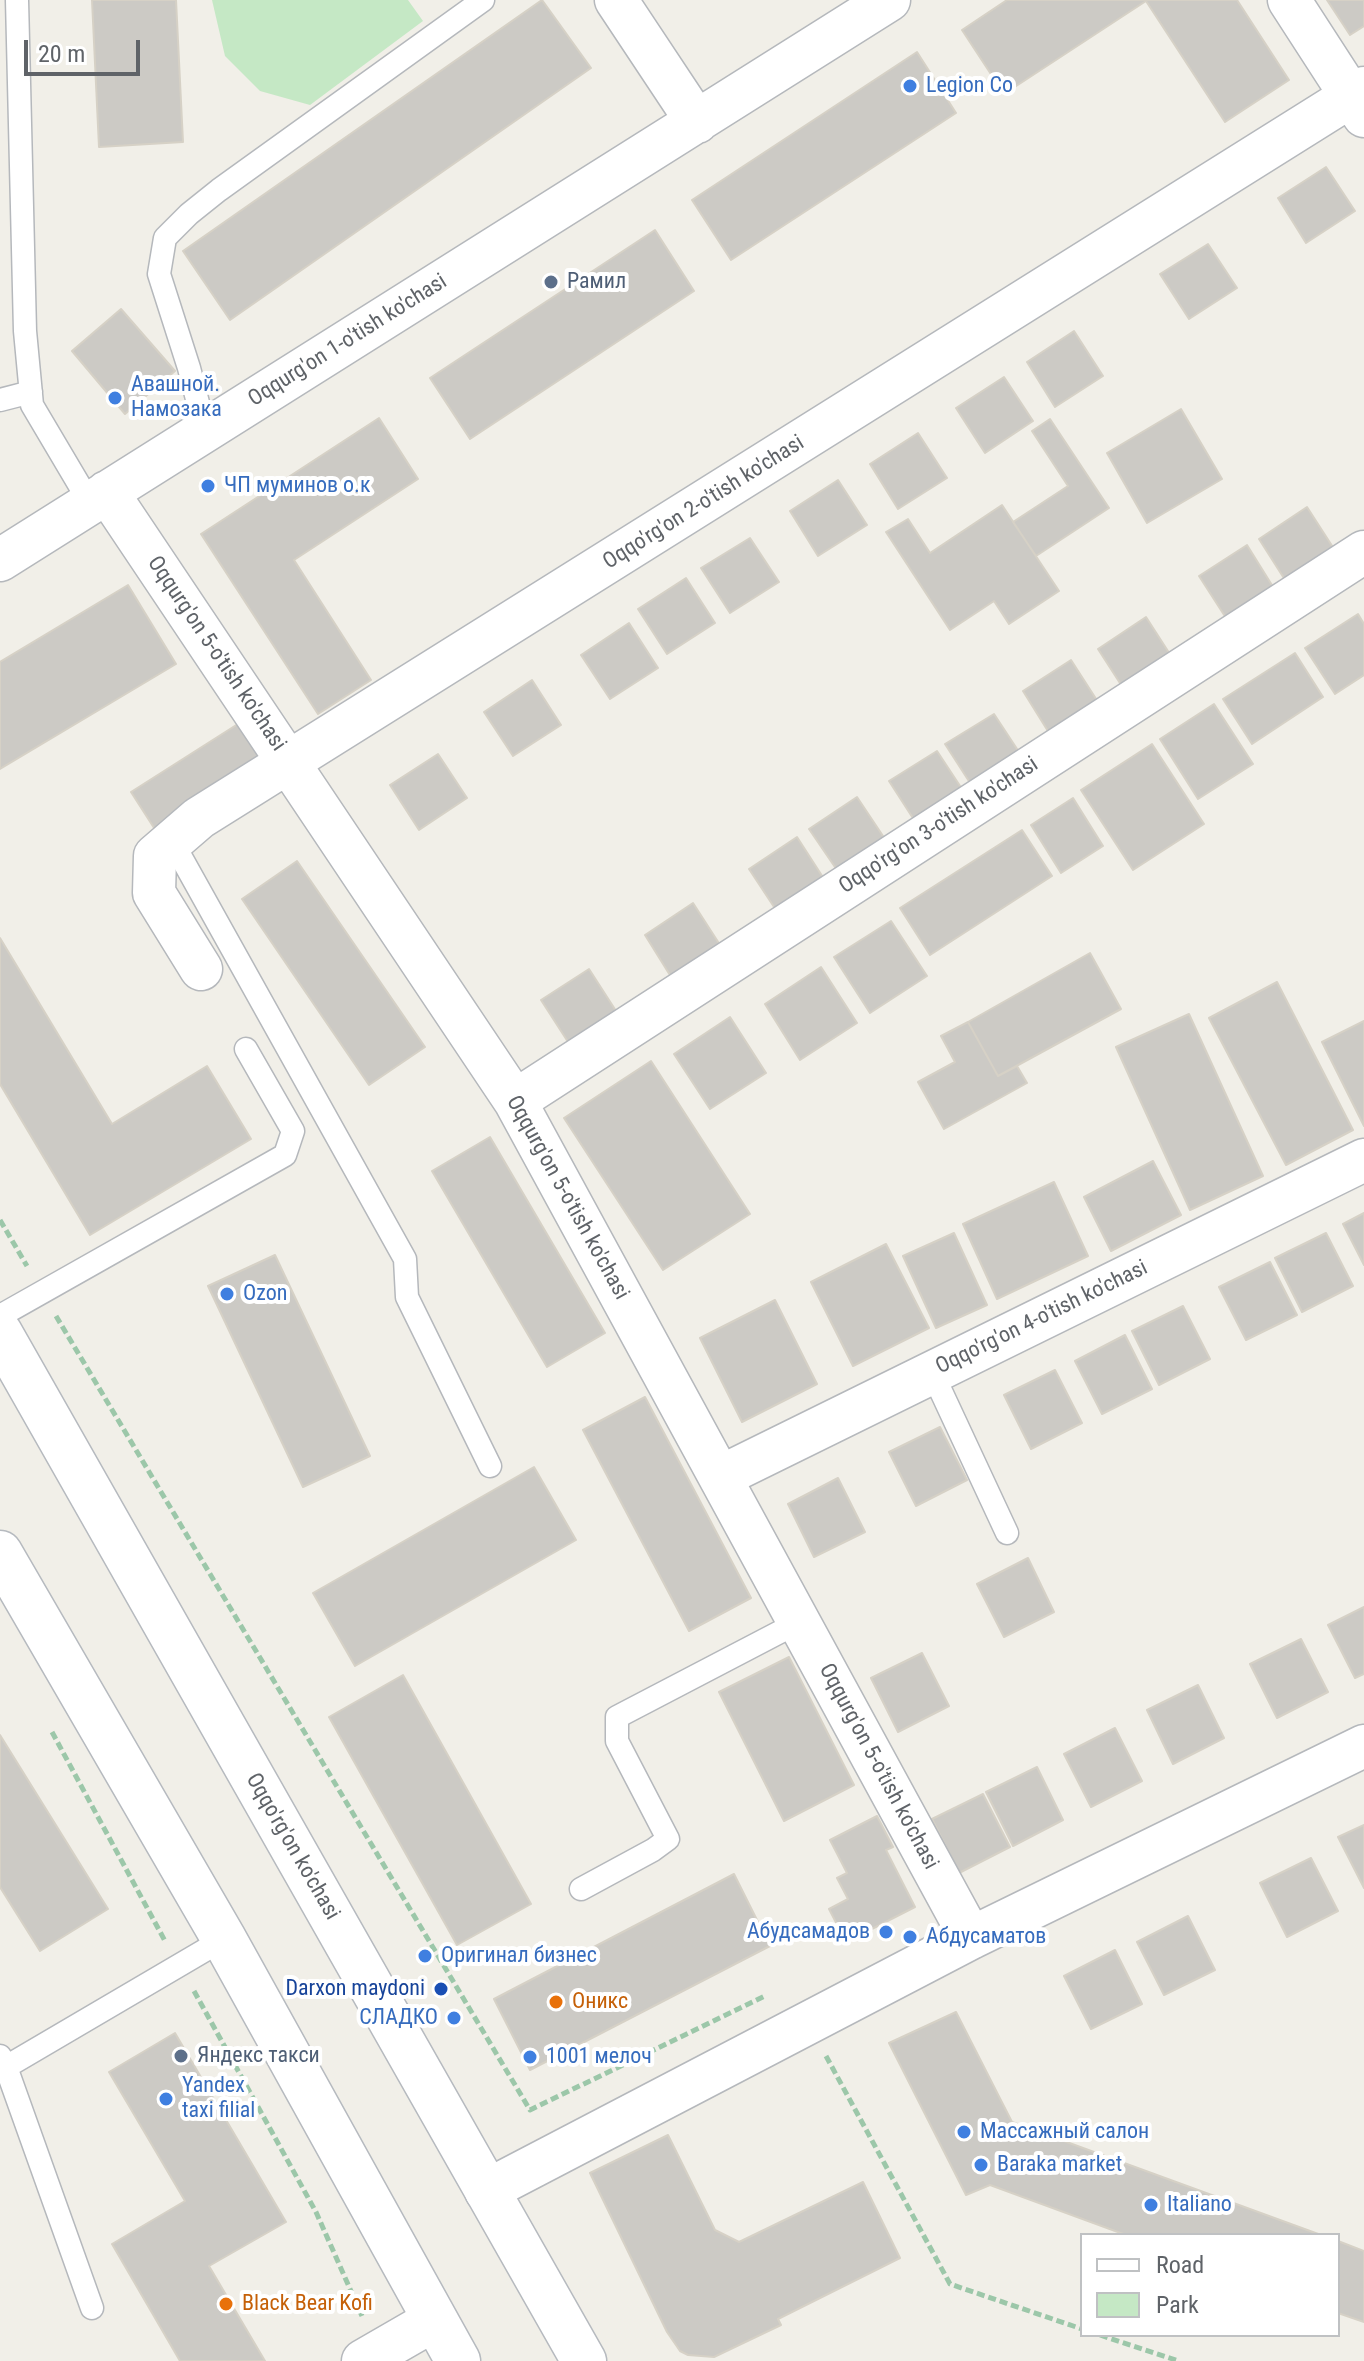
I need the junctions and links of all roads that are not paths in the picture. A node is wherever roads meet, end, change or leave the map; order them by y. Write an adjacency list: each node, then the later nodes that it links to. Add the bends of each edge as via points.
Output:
1 (17, 0): 8 (lane)
2 (483, 0): 10 (lane, via 219,190 165,238 159,274)
3 (616, 0): 7 (street)
4 (889, 0): 7 (street, Oqqurg'on 1-o'tish ko'chasi)
5 (1289, 0): 6 (street)
6 (1360, 100): 14 (street, Oqqo'rg'on 2-o'tish ko'chasi)
7 (697, 122): 10 (street, Oqqurg'on 1-o'tish ko'chasi)
8 (31, 392): 9 (lane); 11 (lane, via 32,405)
9 (0, 400)
10 (205, 430): 11 (street, Oqqurg'on 1-o'tish ko'chasi)
11 (98, 498): 13 (street, Oqqurg'on 1-o'tish ko'chasi); 14 (street, Oqqurg'on 5-o'tish ko'chasi)
12 (1364, 552): 18 (street, Oqqo'rg'on 3-o'tish ko'chasi)
13 (0, 560)
14 (289, 764): 15 (street, Oqqo'rg'on 2-o'tish ko'chasi, via 199,818); 18 (street, Oqqurg'on 5-o'tish ko'chasi)
15 (172, 841): 16 (street, Oqqo'rg'on 2-o'tish ko'chasi, via 155,856 154,893); 23 (lane, via 405,1259 407,1297)
16 (201, 969)
17 (246, 1049): 20 (lane, via 293,1131 285,1155)
18 (515, 1101): 24 (street, Oqqurg'on 5-o'tish ko'chasi)
19 (1364, 1160): 22 (street, Oqqo'rg'on 4-o'tish ko'chasi)
20 (0, 1316)
21 (0, 1333): 33 (main road, Oqqo'rg'on ko'chasi)
22 (932, 1372): 24 (street, Oqqo'rg'on 4-o'tish ko'chasi); 25 (lane)
23 (490, 1466)
24 (720, 1477): 27 (street, Oqqurg'on 5-o'tish ko'chasi)
25 (1007, 1533)
26 (0, 1554): 31 (main road)
27 (799, 1622): 29 (lane, via 617,1717 617,1741 668,1839); 30 (street, Oqqurg'on 5-o'tish ko'chasi)
28 (1364, 1746): 30 (street)
29 (581, 1889)
30 (971, 1938): 33 (street)
31 (224, 1939): 32 (lane); 35 (main road)
32 (3, 2061): 34 (lane)
33 (486, 2191): 38 (main road, Oqqo'rg'on ko'chasi)
34 (92, 2308)
35 (434, 2320): 36 (street); 37 (main road)
36 (370, 2357)
37 (458, 2361)
38 (584, 2361)

